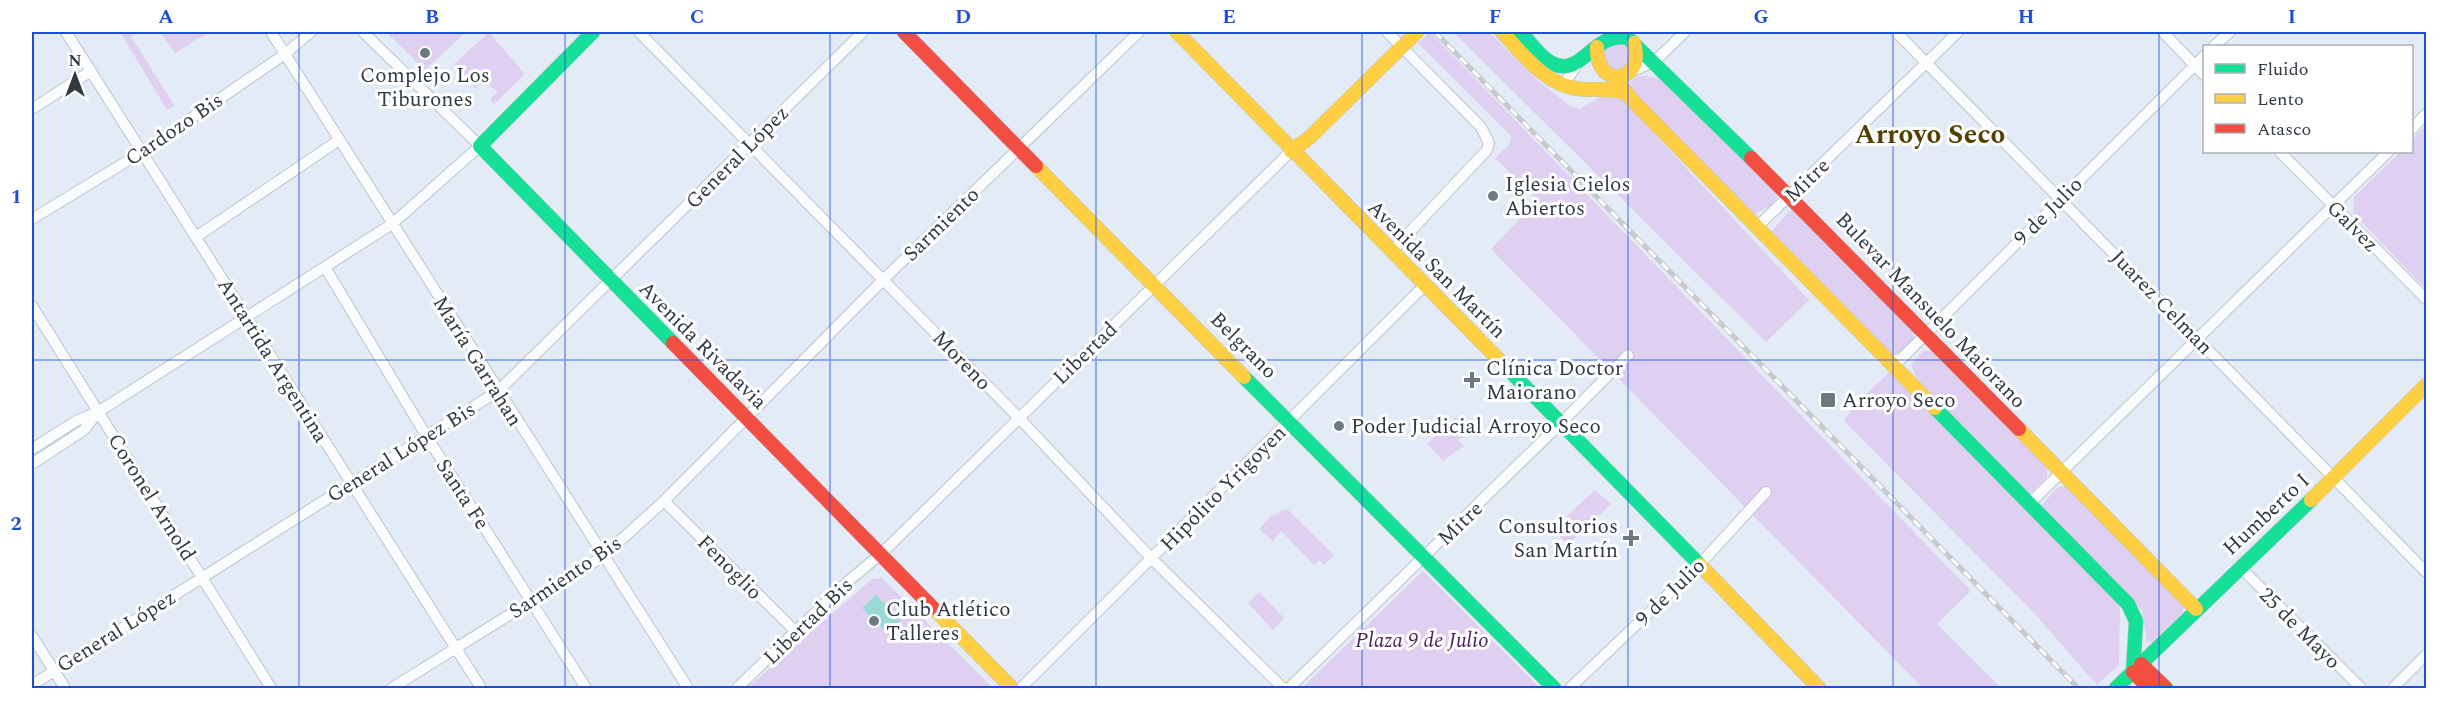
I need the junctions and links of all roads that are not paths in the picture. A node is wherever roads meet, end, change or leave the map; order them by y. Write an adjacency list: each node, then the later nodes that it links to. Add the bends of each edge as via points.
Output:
1 (66, 32): 29 (street, Antartida Argentina)
2 (271, 32): 23 (street, María Garrahan)
3 (311, 32): 23 (street, Cardozo Bis)
4 (363, 32): 41 (street, Avenida Rivadavia)
5 (593, 32): 41 (main road)
6 (639, 32): 40 (street, Moreno)
7 (863, 32): 40 (street, General López)
8 (904, 32): 42 (main road, Belgrano)
9 (1139, 32): 42 (street, Sarmiento)
10 (1177, 32): 43 (main road, Avenida San Martín)
11 (1417, 32): 19 (main road)
12 (1502, 32): 33 (main road, via 1546,75)
13 (1520, 32): 25 (main road, via 1551,62 1562,67)
14 (1685, 32): 26 (street)
15 (1896, 32): 27 (street, Juarez Celman)
16 (1958, 32): 27 (street, Mitre)
17 (2163, 32): 28 (street)
18 (2230, 32): 21 (street)
19 (1397, 37): 43 (main road, via 1309,138); 54 (street, via 1481,127 1489,143 1487,150)
20 (1634, 43): 22 (main road, via 1614,34); 26 (main road, Bulevar Mansuelo Maiorano); 30 (main road, via 1638,55)
21 (2215, 45)
22 (1597, 47): 25 (main road); 32 (main road, via 1599,68)
23 (285, 54): 39 (street, María Garrahan); 44 (street, Cardozo Bis)
24 (2203, 58): 28 (street, 9 de Julio)
25 (1580, 60): 33 (street)
26 (1654, 61): 30 (street); 47 (main road, Bulevar Mansuelo Maiorano)
27 (1927, 63): 47 (street, Mitre); 48 (street, Juarez Celman)
28 (2195, 65): 31 (street); 48 (street, 9 de Julio)
29 (91, 71): 36 (street); 44 (street, Antartida Argentina)
30 (1629, 73): 32 (main road)
31 (2203, 73)
32 (1612, 77): 34 (main road); 35 (main road)
33 (1563, 86): 34 (main road)
34 (1591, 88): 35 (main road, via 1611,87)
35 (1627, 94): 52 (main road)
36 (32, 109)
37 (2427, 114): 38 (street)
38 (2413, 128)
39 (339, 140): 51 (street, María Garrahan); 53 (street)
40 (749, 145): 56 (street, Moreno); 57 (street, General López)
41 (480, 146): 51 (street); 57 (main road, Avenida Rivadavia)
42 (1020, 147): 56 (street, Sarmiento); 58 (main road, Belgrano)
43 (1291, 151): 54 (main road, Avenida San Martín); 58 (street, Libertad)
44 (142, 152): 50 (street, Cardozo Bis); 53 (street, Antartida Argentina)
45 (2281, 153): 49 (street, Galvez)
46 (2387, 153): 49 (street)
47 (1790, 196): 52 (street, Mitre); 63 (main road, Bulevar Mansuelo Maiorano)
48 (2062, 198): 63 (street, 9 de Julio); 64 (street, Juarez Celman)
49 (2332, 206): 60 (street, Galvez); 64 (street)
50 (32, 219)
51 (392, 224): 55 (street); 68 (street, María Garrahan)
52 (1758, 226): 66 (main road)
53 (195, 237): 62 (street, Antartida Argentina)
54 (1391, 252): 59 (main road, Avenida San Martín)
55 (325, 267): 62 (street); 74 (street, Santa Fe)
56 (883, 280): 70 (street, Sarmiento); 71 (street, Moreno)
57 (611, 282): 68 (street, General López Bis); 70 (main road, Avenida Rivadavia)
58 (1155, 285): 71 (street, Libertad); 72 (main road, Belgrano)
59 (1424, 286): 72 (street, Hipólito Yrigoyen); 73 (main road, Avenida San Martín)
60 (2427, 300)
61 (32, 306): 69 (street, Coronel Arnold)
62 (246, 317): 69 (street); 79 (street, Antartida Argentina)
63 (1925, 334): 66 (street, 9 de Julio, via 1901,359); 77 (main road, Bulevar Mansuelo Maiorano)
64 (2197, 338): 77 (street); 78 (street, Juarez Celman)
65 (1628, 355): 73 (street, Mitre)
66 (1889, 362): 82 (main road)
67 (2427, 385): 78 (main road, Humberto I)
68 (498, 391): 74 (street, General López Bis); 84 (street, María Garrahan)
69 (98, 412): 75 (street, via 76,420); 76 (street, via 84,430); 90 (street, Coronel Arnold)
70 (745, 418): 81 (street, Sarmiento Bis); 83 (main road, Avenida Rivadavia)
71 (1019, 418): 83 (street, Libertad); 85 (street, Moreno)
72 (1290, 422): 85 (street, Hipólito Yrigoyen); 86 (main road, Belgrano)
73 (1562, 423): 86 (street, Mitre); 87 (main road, Avenida San Martín)
74 (427, 437): 79 (street, General López Bis); 91 (street, Santa Fe)
75 (32, 449)
76 (32, 464)
77 (2061, 472): 82 (street); 92 (main road, Bulevar Mansuelo Maiorano)
78 (2334, 479): 88 (main road, Humberto I); 89 (street, Juarez Celman)
79 (352, 484): 90 (street, General López Bis); 96 (street, Antartida Argentina)
80 (1766, 492): 87 (street, 9 de Julio)
81 (664, 501): 84 (street, Sarmiento Bis); 93 (street, Fenoglio)
82 (2028, 505): 95 (main road, via 2128,604 2136,621)
83 (880, 555): 93 (street, Libertad Bis); 108 (main road, Avenida Rivadavia)
84 (602, 557): 91 (street, Sarmiento Bis); 106 (street, María Garrahan)
85 (1151, 558): 109 (street, Hipólito Yrigoyen); 110 (street, Moreno)
86 (1423, 559): 111 (street, Mitre); 112 (main road, Belgrano)
87 (1701, 563): 113 (street, 9 de Julio); 114 (main road, Avenida San Martín)
88 (2240, 567): 92 (main road, Humberto I); 118 (street, 25 de Mayo)
89 (2427, 572)
90 (201, 577): 99 (street, General López); 102 (street, Coronel Arnold)
91 (532, 601): 96 (street, Sarmiento Bis); 105 (street, Santa Fe)
92 (2196, 609): 98 (main road, Humberto I)
93 (796, 632): 107 (street, Libertad Bis)
94 (32, 636): 99 (street)
95 (2136, 641): 98 (main road); 98 (main road)
96 (456, 649): 103 (street, Sarmiento Bis); 104 (street, Antartida Argentina)
97 (2427, 655): 119 (street)
98 (2142, 663): 115 (main road, Humberto I); 116 (main road); 117 (main road)
99 (53, 671): 100 (street, General López); 101 (street)
100 (32, 685)
101 (64, 688)
102 (272, 688)
103 (392, 688)
104 (481, 688)
105 (586, 688)
106 (688, 688)
107 (737, 688)
108 (1012, 688)
109 (1021, 688)
110 (1283, 688)
111 (1289, 688)
112 (1554, 688)
113 (1570, 688)
114 (1820, 688)
115 (2116, 688)
116 (2149, 688)
117 (2166, 688)
118 (2361, 688)
119 (2393, 688)

